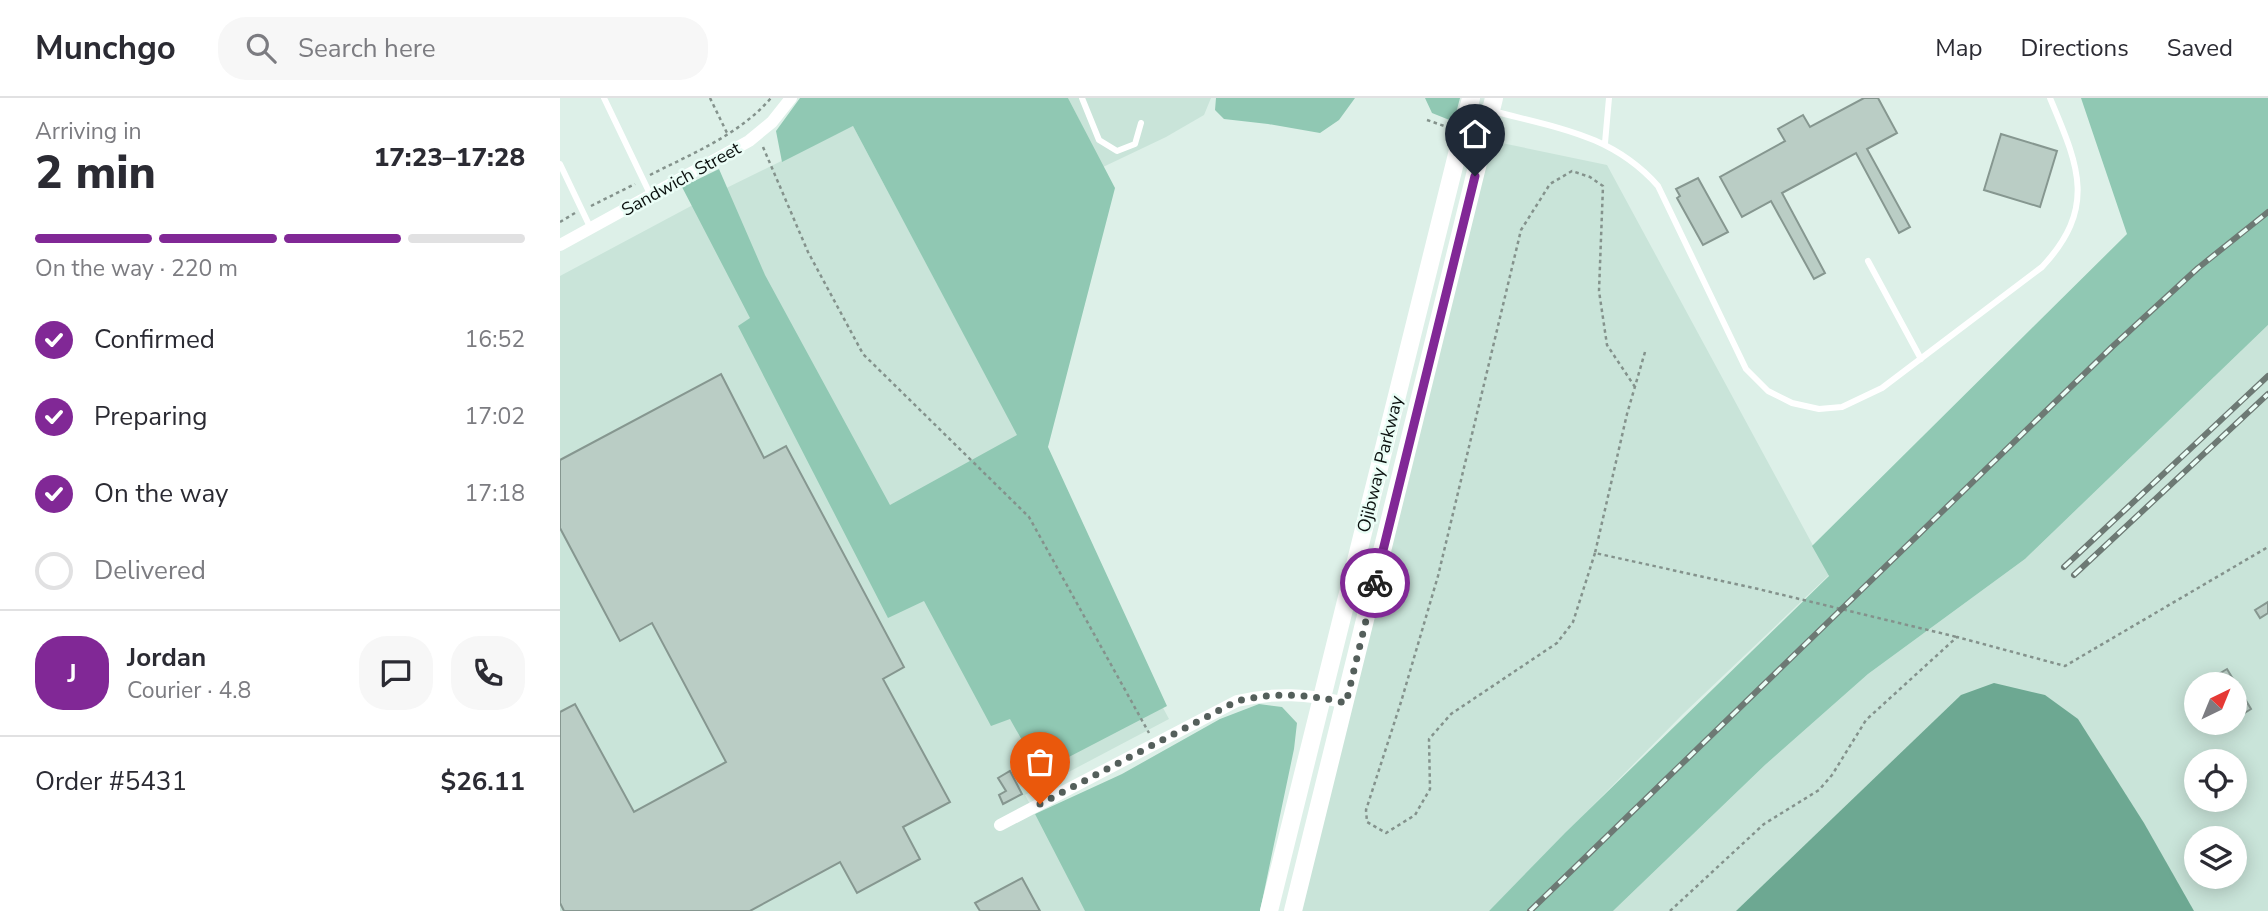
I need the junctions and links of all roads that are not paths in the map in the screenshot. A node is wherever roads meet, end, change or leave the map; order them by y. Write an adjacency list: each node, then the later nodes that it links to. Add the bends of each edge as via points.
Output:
1 (604, 98): 12 (lane)
2 (791, 98): 12 (street, Sandwich Street, via 749,141)
3 (1082, 98): 8 (lane, via 1098,140 1117,151 1135,144)
4 (1471, 98): 9 (main road, Ojibway Parkway)
5 (1609, 98): 10 (lane)
6 (2050, 98): 16 (lane, via 2077,175 2072,224 2042,267)
7 (1491, 111): 9 (lane); 10 (lane); 18 (main road, Ojibway Parkway)
8 (1141, 123)
9 (1464, 128): 17 (main road, Ojibway Parkway)
10 (1605, 143): 16 (lane, via 1658,186 1746,369 1768,391 1819,409 1842,407 1882,388)
11 (560, 164): 13 (lane)
12 (651, 195): 13 (street, Sandwich Street)
13 (591, 229): 14 (street, Sandwich Street)
14 (560, 245)
15 (1868, 261): 16 (lane)
16 (1921, 359)
17 (1322, 697): 18 (street); 19 (street, via 1283,694 1237,701); 20 (main road, Ojibway Parkway)
18 (1346, 703): 21 (main road, Ojibway Parkway)
19 (1000, 825)
20 (1269, 911)
21 (1293, 911)

